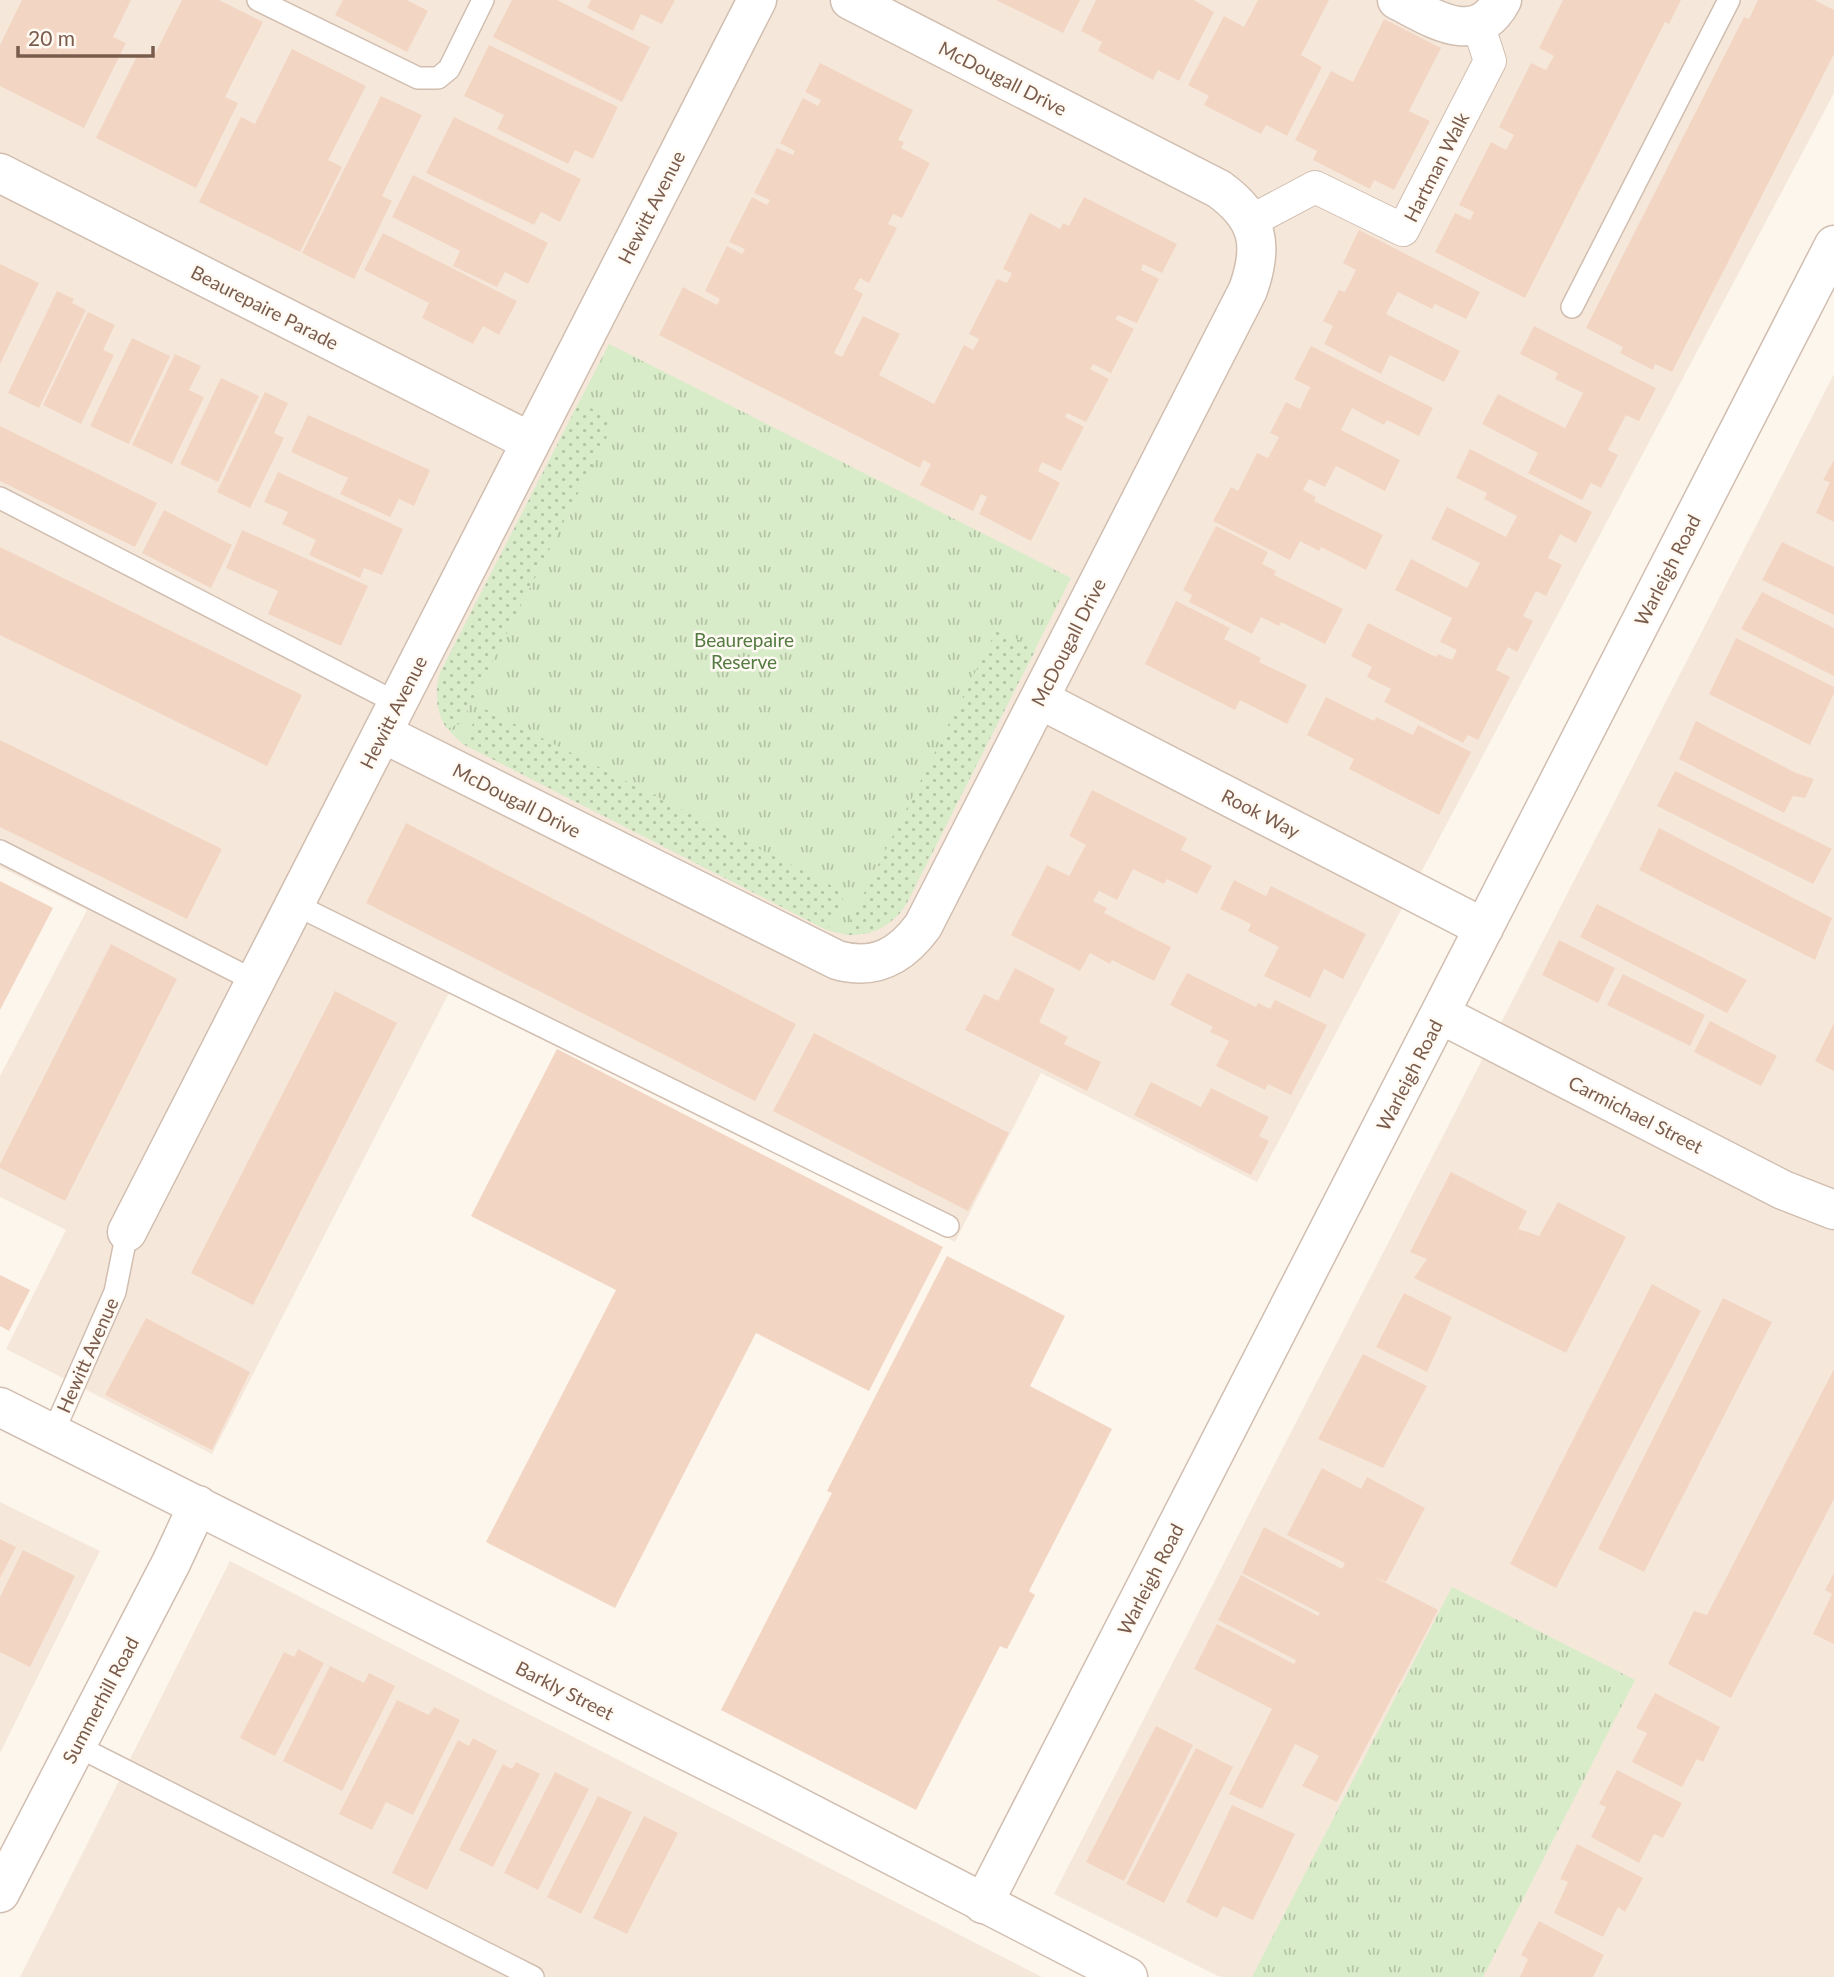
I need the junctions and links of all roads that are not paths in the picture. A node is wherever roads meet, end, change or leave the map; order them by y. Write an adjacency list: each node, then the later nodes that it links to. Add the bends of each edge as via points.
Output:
1 (258, 0): 2 (lane, via 418,78 438,78 449,69)
2 (483, 0)
3 (757, 0): 12 (street, Hewitt Avenue)
4 (850, 0): 9 (street, McDougall Drive, via 1219,189 1236,201)
5 (1397, 0): 7 (street, via 1452,26 1465,27)
6 (1729, 0): 11 (lane)
7 (1490, 12): 9 (street, Hartman Walk, via 1490,61 1403,230 1315,187)
8 (0, 173): 12 (street, Beaurepaire Parade)
9 (1251, 221): 14 (street, McDougall Drive, via 1258,250 1248,290)
10 (1834, 245): 18 (street, Warleigh Road)
11 (1572, 307)
12 (531, 442): 15 (street, Hewitt Avenue)
13 (0, 498): 15 (lane)
14 (1039, 699): 15 (street, McDougall Drive, via 923,926 897,953 865,964 822,954); 18 (street, Rook Way)
15 (390, 718): 17 (street, Hewitt Avenue)
16 (0, 850): 19 (lane)
17 (294, 904): 19 (street, Hewitt Avenue); 22 (lane)
18 (1484, 928): 20 (street, Warleigh Road)
19 (255, 981): 23 (street, Hewitt Avenue)
20 (1440, 1014): 21 (street, Carmichael Street, via 1783,1190); 29 (street, Warleigh Road)
21 (1834, 1210)
22 (948, 1226)
23 (127, 1232): 25 (lane, Hewitt Avenue, via 116,1292)
24 (0, 1407): 25 (street, Barkly Street)
25 (52, 1433): 26 (street, Barkly Street)
26 (198, 1505): 27 (street, Summerhill Road); 29 (street, Barkly Street)
27 (75, 1745): 28 (street, Summerhill Road); 30 (lane)
28 (0, 1893)
29 (983, 1904): 31 (street, Barkly Street)
30 (533, 1977)
31 (1128, 1977)

